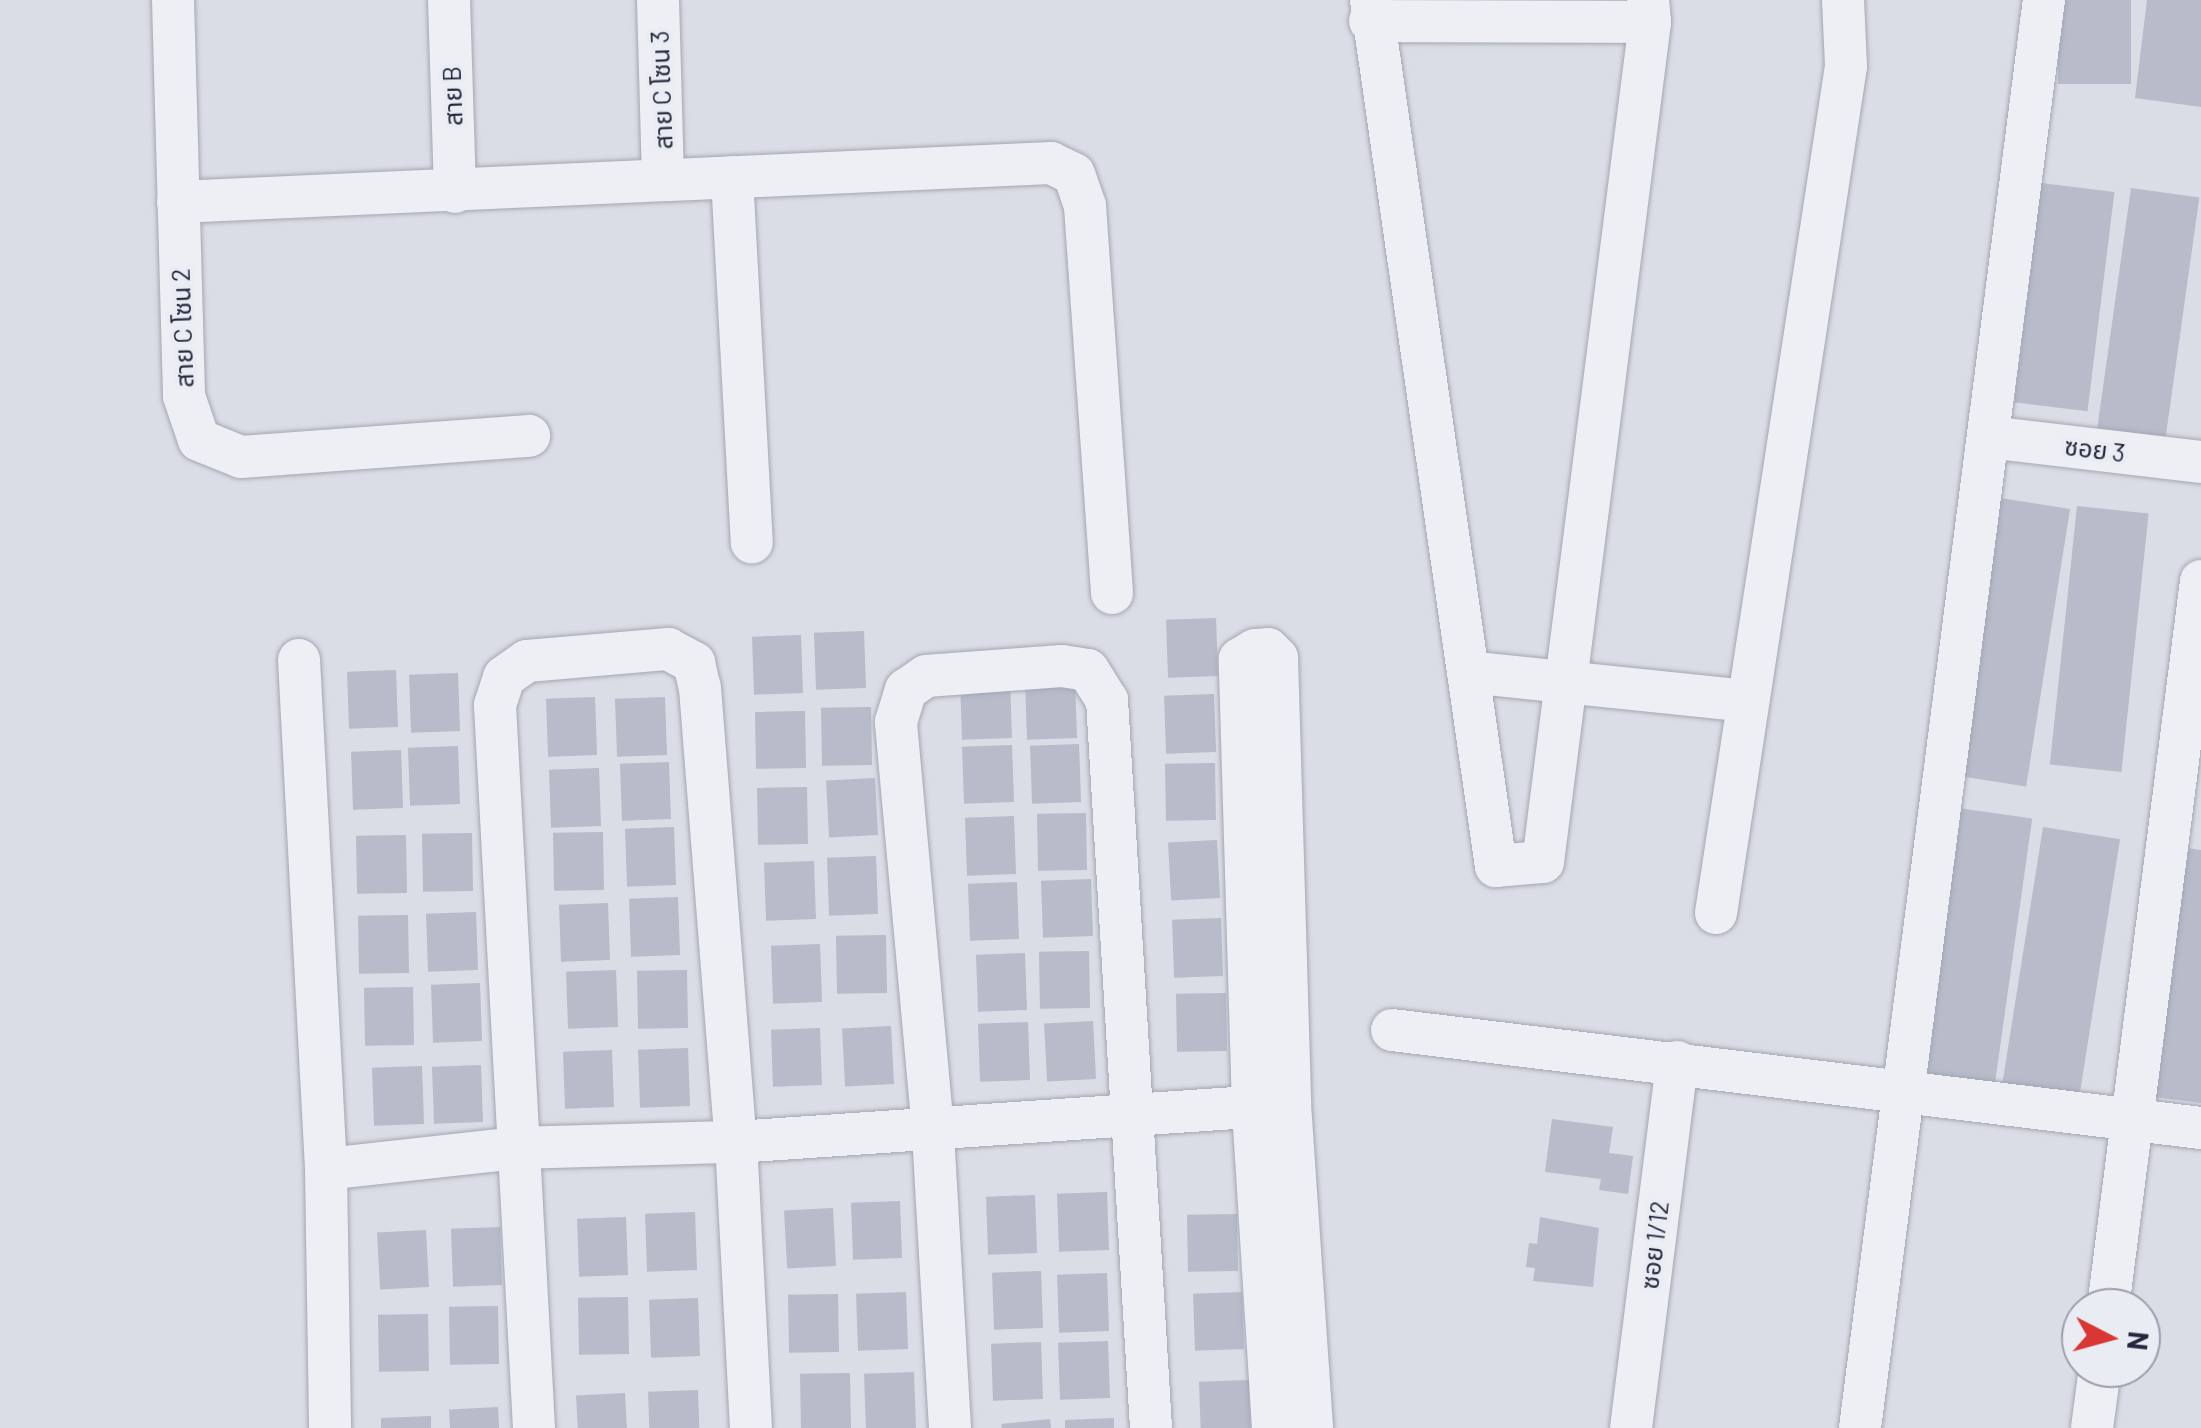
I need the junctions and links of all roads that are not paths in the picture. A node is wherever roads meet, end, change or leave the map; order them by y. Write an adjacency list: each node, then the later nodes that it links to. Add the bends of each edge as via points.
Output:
1 (173, 0): 11 (street, สาย C โซน 2)
2 (449, 0): 10 (street, สาย B)
3 (658, 0): 9 (street, สาย C โซน 3)
4 (1843, 0): 21 (street, via 1846,66)
5 (2044, 0): 13 (street)
6 (1371, 11): 7 (street); 19 (street)
7 (1648, 11): 20 (street)
8 (732, 176): 9 (street); 15 (street); 17 (street, via 1052,164 1074,174 1085,206)
9 (663, 179): 10 (street)
10 (455, 192): 11 (street)
11 (178, 202): 12 (street, สาย C โซน 2, via 184,396 200,440 241,456)
12 (530, 436)
13 (1989, 437): 14 (street, ซอย 3); 25 (street)
14 (2201, 462)
15 (752, 542)
16 (2201, 582): 28 (street)
17 (1112, 593)
18 (299, 660): 33 (street)
19 (1468, 672): 20 (street); 20 (street, via 1496,866 1543,862)
20 (1566, 683): 21 (street)
21 (1748, 701): 22 (street)
22 (1716, 913)
23 (1392, 1030): 24 (street)
24 (1677, 1062): 25 (street); 43 (street, ซอย 1/12)
25 (1904, 1091): 28 (street); 44 (street)
26 (1271, 1106): 26 (street, via 1240,659 1268,649 1278,658); 27 (street); 41 (street); 42 (street)
27 (1134, 1112): 30 (street); 30 (street, via 1107,700 1088,670 1062,666 926,676 906,690 896,722); 40 (street)
28 (2134, 1119): 29 (street); 34 (street)
29 (2201, 1128)
30 (933, 1130): 31 (street); 39 (street)
31 (736, 1142): 32 (street); 32 (street, via 700,688 694,662 668,648 527,661 504,677 496,705); 38 (street)
32 (516, 1148): 33 (street); 37 (street)
33 (326, 1169): 36 (street)
34 (2111, 1288)
35 (2097, 1388): 45 (street)
36 (330, 1428)
37 (534, 1428)
38 (751, 1428)
39 (950, 1428)
40 (1151, 1428)
41 (1274, 1428)
42 (1312, 1428)
43 (1631, 1428)
44 (1860, 1428)
45 (2092, 1428)

